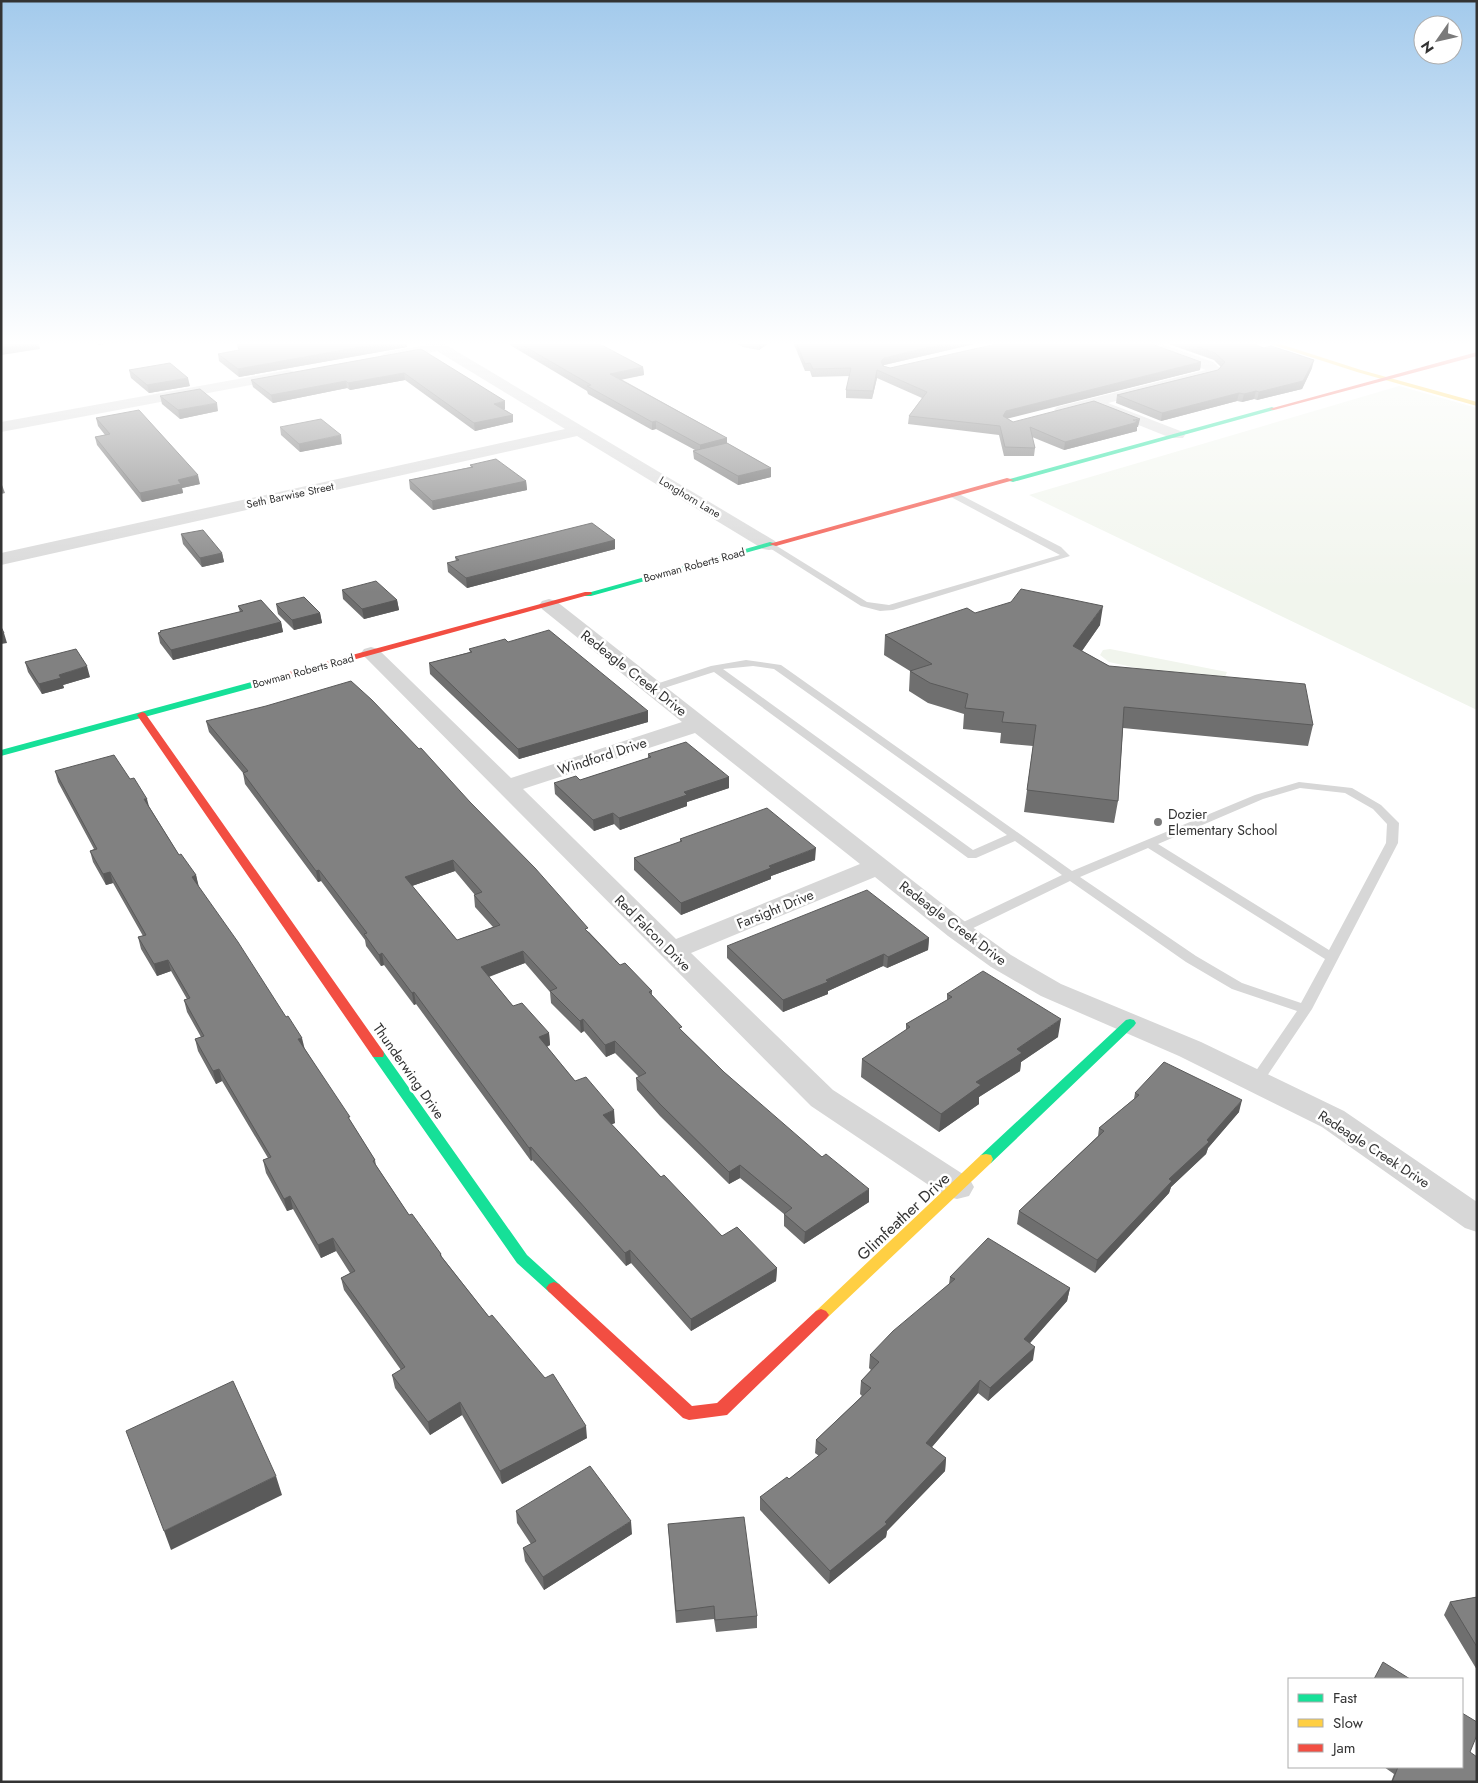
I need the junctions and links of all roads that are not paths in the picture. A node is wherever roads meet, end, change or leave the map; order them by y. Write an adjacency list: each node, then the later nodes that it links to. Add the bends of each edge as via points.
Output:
1 (569, 425): 4 (street, Longhorn Lane)
2 (1152, 425): 5 (street)
3 (1213, 425): 5 (street, Bowman Roberts Road)
4 (579, 431): 7 (street, Longhorn Lane); 8 (street, Seth Barwise Street)
5 (1177, 435): 6 (street, Bowman Roberts Road)
6 (954, 495): 7 (street, Bowman Roberts Road); 7 (lane, via 1066,556 890,608 880,608 864,604)
7 (769, 545): 9 (street, Bowman Roberts Road)
8 (1, 558)
9 (549, 605): 10 (street, Bowman Roberts Road); 12 (street, Redeagle Creek Drive)
10 (371, 653): 13 (street, Bowman Roberts Road); 16 (street, Red Falcon Drive)
11 (715, 668): 12 (lane); 17 (lane, via 739,662 777,667); 17 (lane, via 972,855)
12 (654, 688): 14 (street, Redeagle Creek Drive)
13 (142, 715): 15 (street, Bowman Roberts Road); 29 (street, Thunderwing Drive, via 522,1259)
14 (699, 724): 16 (street, Windford Drive); 19 (street, Redeagle Creek Drive)
15 (1, 753)
16 (506, 787): 22 (street, Red Falcon Drive)
17 (1016, 836): 20 (lane)
18 (1149, 843): 20 (lane); 23 (lane); 23 (lane, via 1258,797 1299,785 1348,790 1378,806 1393,823 1392,843)
19 (878, 866): 21 (street, Redeagle Creek Drive); 22 (street, Farsight Drive)
20 (1071, 876): 21 (lane); 24 (lane, via 1237,986)
21 (958, 930): 25 (street, Redeagle Creek Drive, via 1001,961 1051,990)
22 (672, 952): 27 (street, Red Falcon Drive, via 822,1098)
23 (1331, 958): 24 (lane)
24 (1305, 1009): 26 (lane)
25 (1130, 1023): 26 (street, Redeagle Creek Drive); 27 (street, Glimfeather Drive)
26 (1256, 1082): 28 (street, Redeagle Creek Drive, via 1333,1119)
27 (957, 1187): 29 (street, Glimfeather Drive, via 721,1410)
28 (1477, 1219)
29 (689, 1413)

